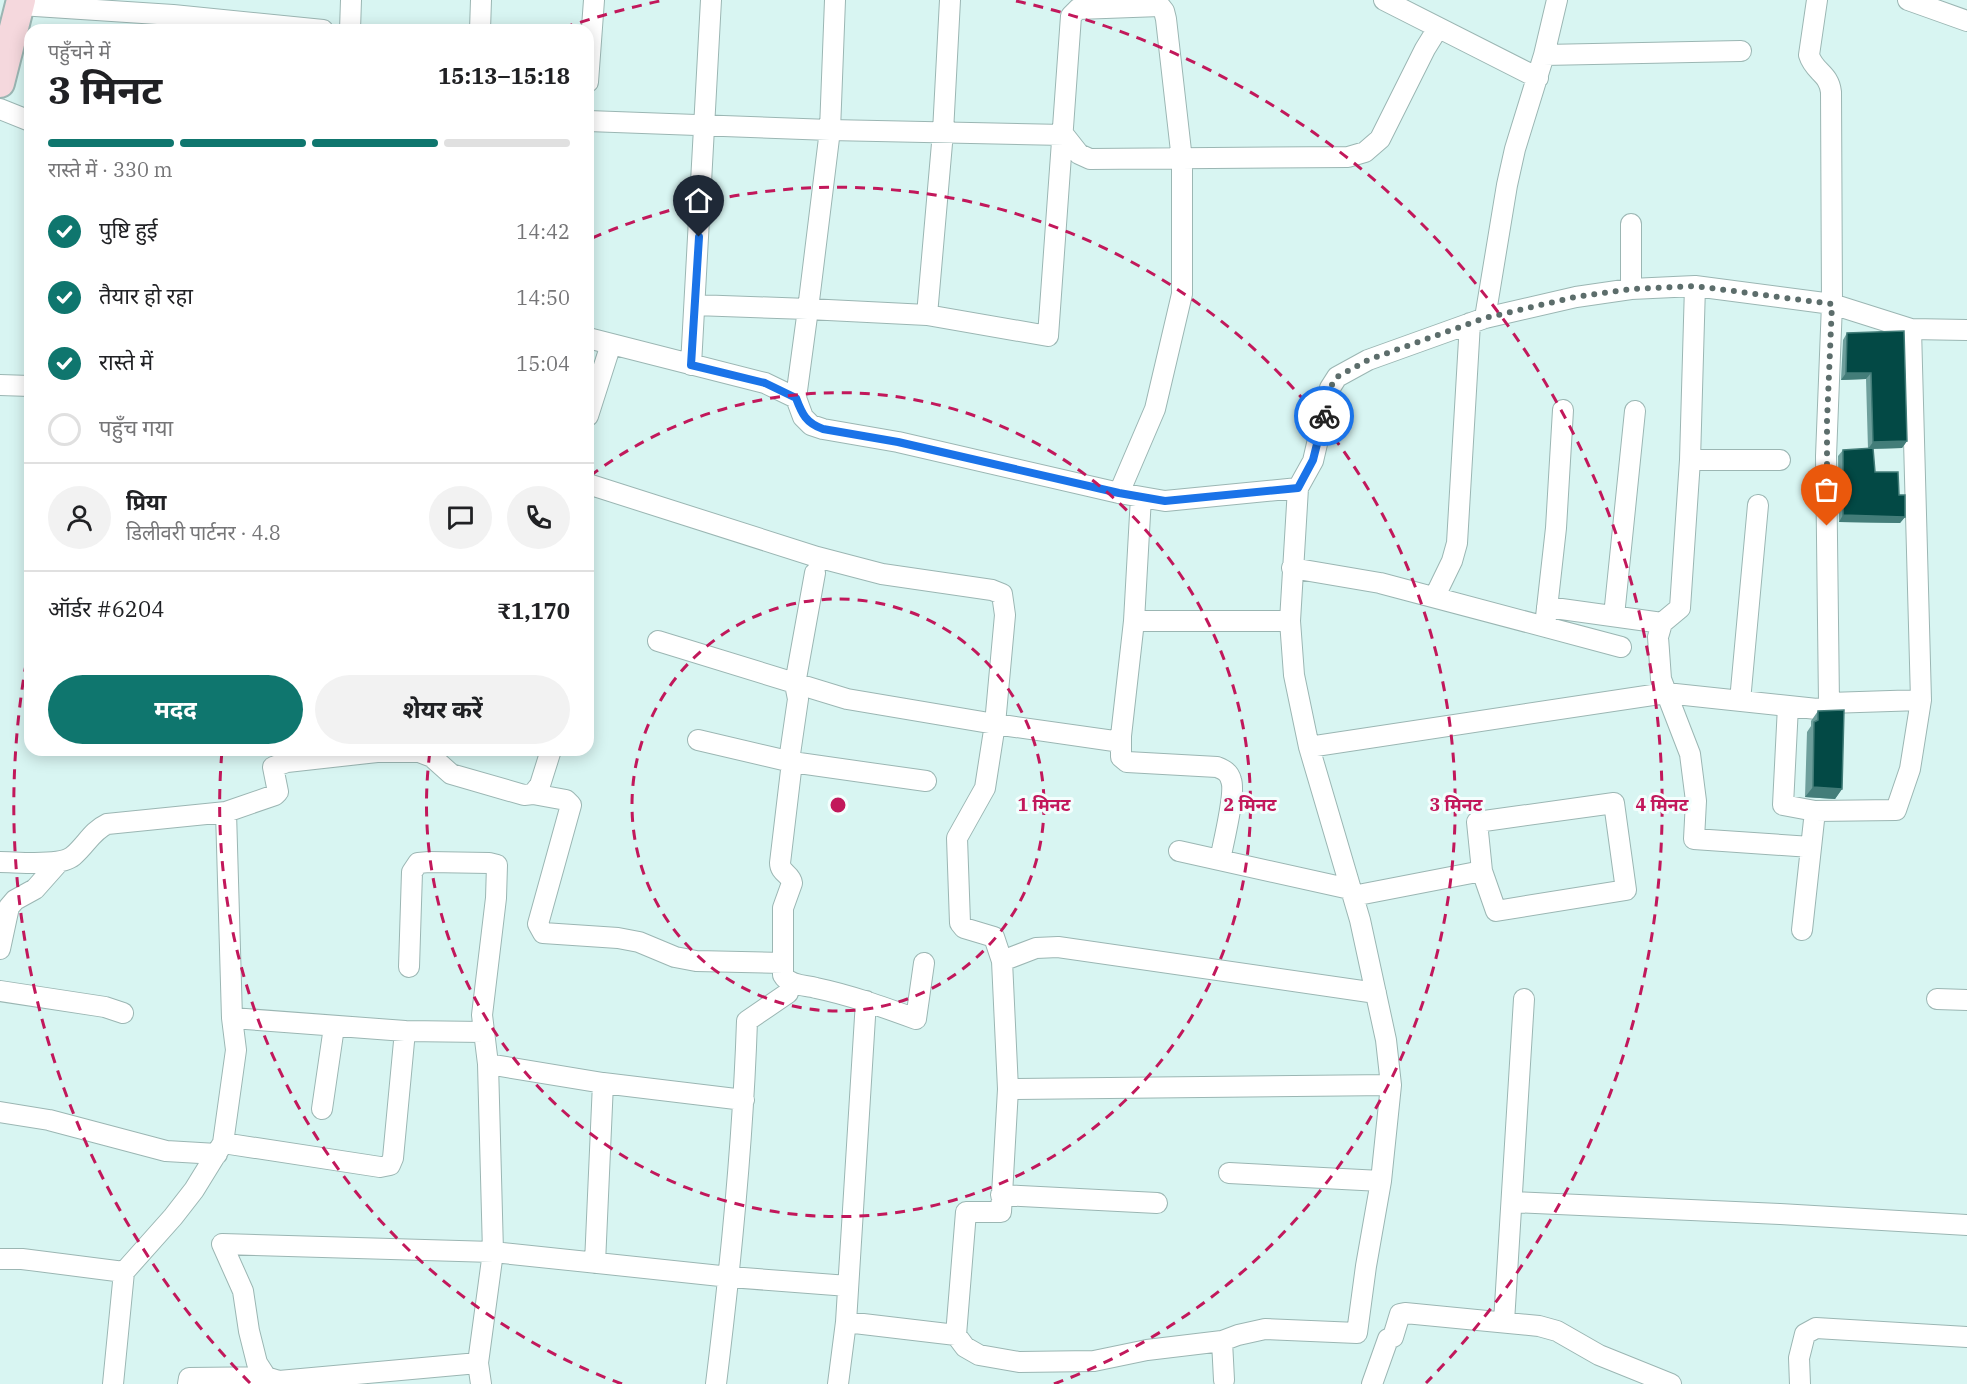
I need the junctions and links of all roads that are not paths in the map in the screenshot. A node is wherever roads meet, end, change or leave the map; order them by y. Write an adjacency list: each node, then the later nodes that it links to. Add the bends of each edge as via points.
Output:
1 (351, 0): 14 (street)
2 (481, 0): 15 (street)
3 (594, 0): 16 (street)
4 (711, 0): 25 (street)
5 (835, 0): 26 (street)
6 (950, 0): 27 (street)
7 (1384, 0): 17 (street)
8 (1557, 0): 19 (street)
9 (1817, 0): 34 (street, via 1809,55 1811,63 1828,78 1832,92)
10 (1908, 0): 12 (street)
11 (20, 2): 13 (street); 21 (street)
12 (1967, 21)
13 (262, 24)
14 (350, 24)
15 (480, 24)
16 (592, 24)
17 (1438, 28): 20 (street); 29 (street, via 1380,139 1365,152 1348,157)
18 (1742, 51): 19 (street)
19 (1544, 55): 20 (street)
20 (1538, 78): 37 (street, via 1515,149)
21 (0, 83)
22 (0, 109): 23 (street)
23 (24, 119)
24 (594, 121): 25 (street)
25 (705, 126): 26 (street); 33 (street)
26 (830, 130): 27 (street); 35 (street)
27 (943, 132): 28 (street); 36 (street)
28 (1064, 135): 29 (street, via 1079,154 1090,159); 29 (street, via 1070,22 1074,11 1160,6 1166,19); 36 (street, via 1048,336)
29 (1182, 160): 53 (street, via 1182,294 1155,409)
30 (1631, 224): 32 (street)
31 (1695, 286): 32 (street); 34 (street); 49 (street)
32 (1631, 289): 37 (street, via 1575,297)
33 (695, 304): 35 (street); 42 (street)
34 (1832, 304): 38 (street); 70 (street, via 1826,456)
35 (808, 309): 36 (street); 46 (street)
36 (927, 315)
37 (1478, 321): 52 (street, via 1368,360 1337,377 1330,388 1313,460); 58 (street, via 1457,543)
38 (1911, 329): 39 (street); 68 (street)
39 (1967, 330)
40 (594, 340): 41 (street)
41 (611, 344): 42 (street); 45 (street)
42 (691, 365): 46 (street, via 765,383)
43 (0, 385): 44 (street)
44 (24, 386)
45 (594, 397)
46 (796, 398): 53 (street, via 803,417 823,429 898,442)
47 (1563, 410): 60 (street)
48 (1635, 411): 59 (street)
49 (1690, 460): 50 (street); 63 (street, via 1680,608)
50 (1780, 460)
51 (594, 486): 72 (street, via 817,557 882,574 1002,594 1005,615)
52 (1298, 488): 54 (street, via 1165,501); 56 (street)
53 (1119, 493): 54 (street)
54 (1141, 497): 61 (street)
55 (1758, 505): 69 (street)
56 (1292, 568): 58 (street); 62 (street)
57 (815, 573): 66 (street)
58 (1435, 596): 60 (street)
59 (1614, 616): 60 (street); 63 (street)
60 (1546, 617): 65 (street)
61 (1134, 621): 62 (street); 74 (street)
62 (1290, 621): 75 (street, via 1294,675)
63 (1662, 623): 67 (street, via 1658,637)
64 (658, 641): 66 (street)
65 (1621, 646)
66 (795, 684): 72 (street, via 847,699); 80 (street, via 798,699)
67 (1666, 693): 69 (street); 75 (street); 85 (street, via 1690,754 1696,801 1694,838)
68 (1921, 700): 70 (street); 83 (street, via 1910,769 1896,810)
69 (1740, 701): 71 (street)
70 (1829, 703): 71 (street, via 1818,709)
71 (1788, 706): 83 (street, via 1783,805)
72 (995, 724): 74 (street); 94 (street, via 985,788 957,838 960,923 963,928 994,937)
73 (698, 740): 80 (street)
74 (1121, 742): 87 (street, via 1121,757 1127,762 1227,772 1232,793)
75 (1309, 747): 91 (street)
76 (344, 756): 79 (street, via 287,762)
77 (550, 756): 82 (street)
78 (444, 758): 82 (street, via 451,774 517,794)
79 (273, 759): 84 (street, via 278,792)
80 (792, 762): 81 (street); 95 (street, via 780,863 782,871 792,879 783,908)
81 (926, 781)
82 (533, 794): 95 (street, via 566,800 571,805 538,924 543,933 618,938 696,962)
83 (1815, 811): 85 (street)
84 (226, 812): 89 (street, via 107,824 98,828 74,856); 106 (street)
85 (1811, 847): 92 (street)
86 (1179, 851): 87 (street)
87 (1220, 861): 91 (street)
88 (0, 862): 89 (street)
89 (59, 862): 93 (street, via 35,889 9,907)
90 (1482, 871): 90 (street, via 1477,822 1614,803 1626,890 1496,911); 91 (street)
91 (1351, 893): 100 (street)
92 (1802, 930)
93 (0, 949)
94 (1002, 962): 100 (street, via 1036,948 1058,947); 113 (street)
95 (783, 963): 104 (street, via 786,981)
96 (924, 963): 104 (street, via 916,1018)
97 (409, 967): 109 (street, via 412,872 418,863 497,865 482,1015)
98 (0, 991): 105 (street)
99 (788, 993): 114 (street, via 747,1021)
100 (1376, 993): 112 (street)
101 (1524, 999): 121 (street)
102 (1937, 999): 103 (street)
103 (1967, 1000)
104 (866, 1001): 129 (street)
105 (123, 1013)
106 (232, 1018): 107 (street); 117 (street, via 236,1050)
107 (334, 1027): 108 (street); 115 (street)
108 (405, 1031): 109 (street); 117 (street, via 390,1165)
109 (484, 1032): 110 (street)
110 (488, 1064): 111 (street); 124 (street)
111 (603, 1083): 114 (street); 126 (street)
112 (1391, 1085): 113 (street); 119 (street)
113 (1008, 1089): 120 (street)
114 (744, 1100): 128 (street)
115 (322, 1109)
116 (0, 1112): 117 (street, via 49,1120 166,1151)
117 (220, 1148): 127 (street, via 173,1217)
118 (1228, 1173): 119 (street)
119 (1381, 1181): 134 (street, via 1358,1333 1265,1329)
120 (1001, 1194): 122 (street); 132 (street, via 1001,1212 966,1212)
121 (1512, 1202): 123 (street); 131 (street)
122 (1158, 1203)
123 (1967, 1225)
124 (493, 1252): 126 (street); 135 (street); 136 (street, via 222,1244 243,1291 257,1363)
125 (0, 1259): 127 (street)
126 (595, 1263): 128 (street)
127 (124, 1272): 139 (street)
128 (730, 1277): 129 (street); 142 (street)
129 (848, 1286): 130 (street)
130 (846, 1322): 132 (street); 143 (street)
131 (1504, 1322): 144 (street, via 1400,1314); 145 (street, via 1557,1331 1599,1355)
132 (956, 1335): 134 (street, via 964,1347 979,1355 1019,1362 1094,1361)
133 (1967, 1337): 146 (street, via 1816,1328 1804,1334 1799,1358)
134 (1222, 1341): 138 (street)
135 (478, 1363): 137 (street); 141 (street)
136 (266, 1377): 137 (street, via 279,1381); 140 (street, via 189,1378)
137 (340, 1380)
138 (1224, 1380)
139 (113, 1384)
140 (188, 1384)
141 (481, 1384)
142 (716, 1384)
143 (838, 1384)
144 (1372, 1384)
145 (1671, 1384)
146 (1800, 1384)

